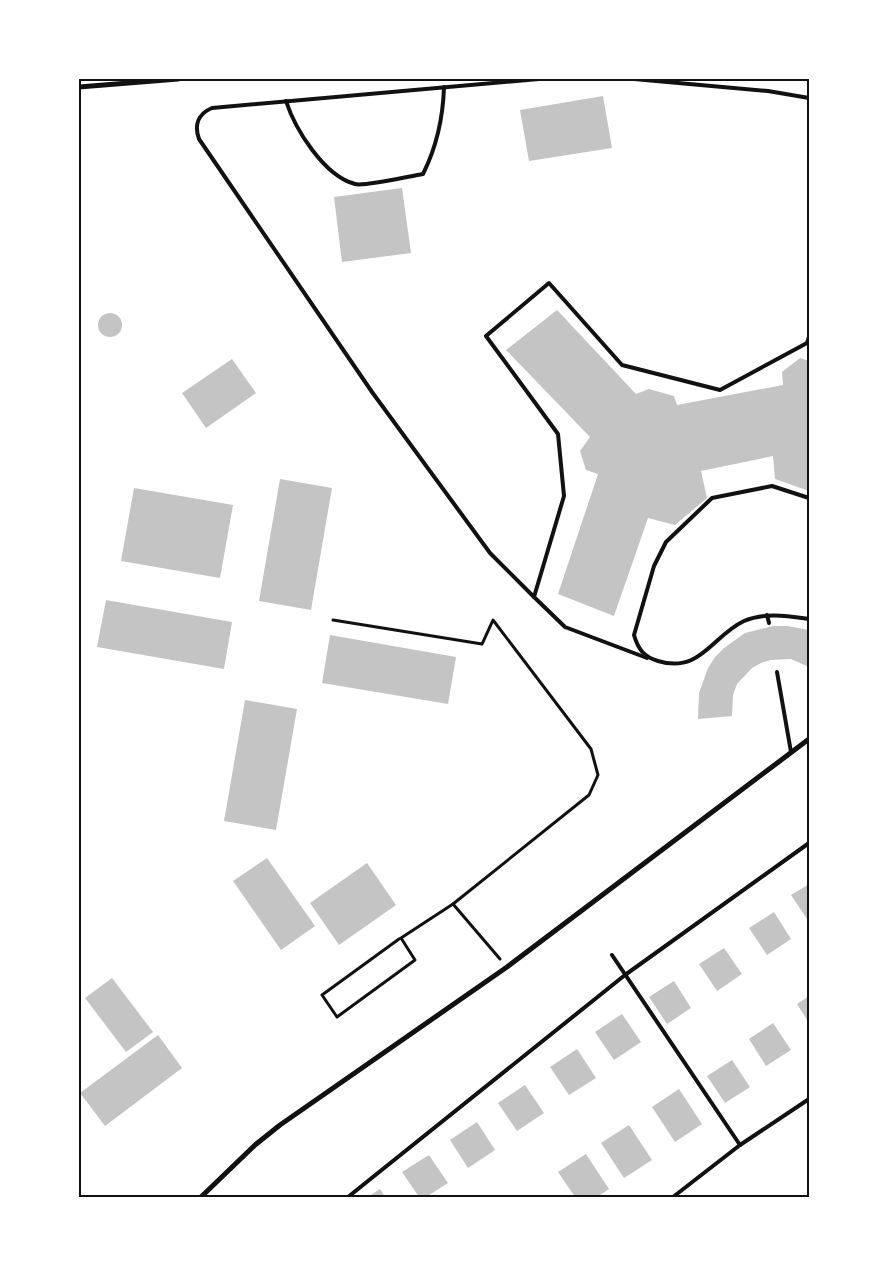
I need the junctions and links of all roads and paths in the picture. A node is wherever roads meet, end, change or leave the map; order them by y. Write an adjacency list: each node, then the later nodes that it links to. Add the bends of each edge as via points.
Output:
1 (91, 79): 6 (street)
2 (178, 79): 5 (street)
3 (539, 79): 8 (lane)
4 (634, 79): 9 (lane, via 768,91)
5 (143, 81): 6 (street)
6 (92, 86): 7 (street)
7 (79, 87)
8 (444, 87): 10 (lane); 10 (lane, via 441,127 423,174 355,185 315,154 297,129)
9 (809, 98)
10 (286, 101): 13 (lane, via 212,108 197,122 199,139 377,400 490,553)
11 (809, 337): 13 (lane, via 807,344 720,390 622,365 549,283 486,336 558,434 564,496)
12 (809, 498): 18 (lane, via 772,486 712,498 666,542 654,566 634,634 637,646)
13 (534, 597): 18 (lane, via 566,627)
14 (767, 615): 15 (lane); 17 (lane); 18 (lane, via 746,620 727,631 703,655 686,663 670,665)
15 (809, 619)
16 (332, 620): 23 (path, via 482,644 493,620 591,748 598,775 589,795)
17 (769, 623)
18 (647, 658)
19 (777, 672): 21 (lane)
20 (809, 738): 21 (street)
21 (792, 752): 26 (street)
22 (809, 843): 27 (lane)
23 (453, 904): 24 (path); 26 (path)
24 (401, 938): 24 (path, via 416,960 337,1017 322,995)
25 (612, 955): 27 (lane)
26 (507, 967): 30 (street, via 280,1125)
27 (625, 975): 29 (lane); 31 (lane)
28 (809, 1099): 29 (lane)
29 (740, 1145): 32 (lane)
30 (201, 1197)
31 (348, 1197)
32 (673, 1197)

